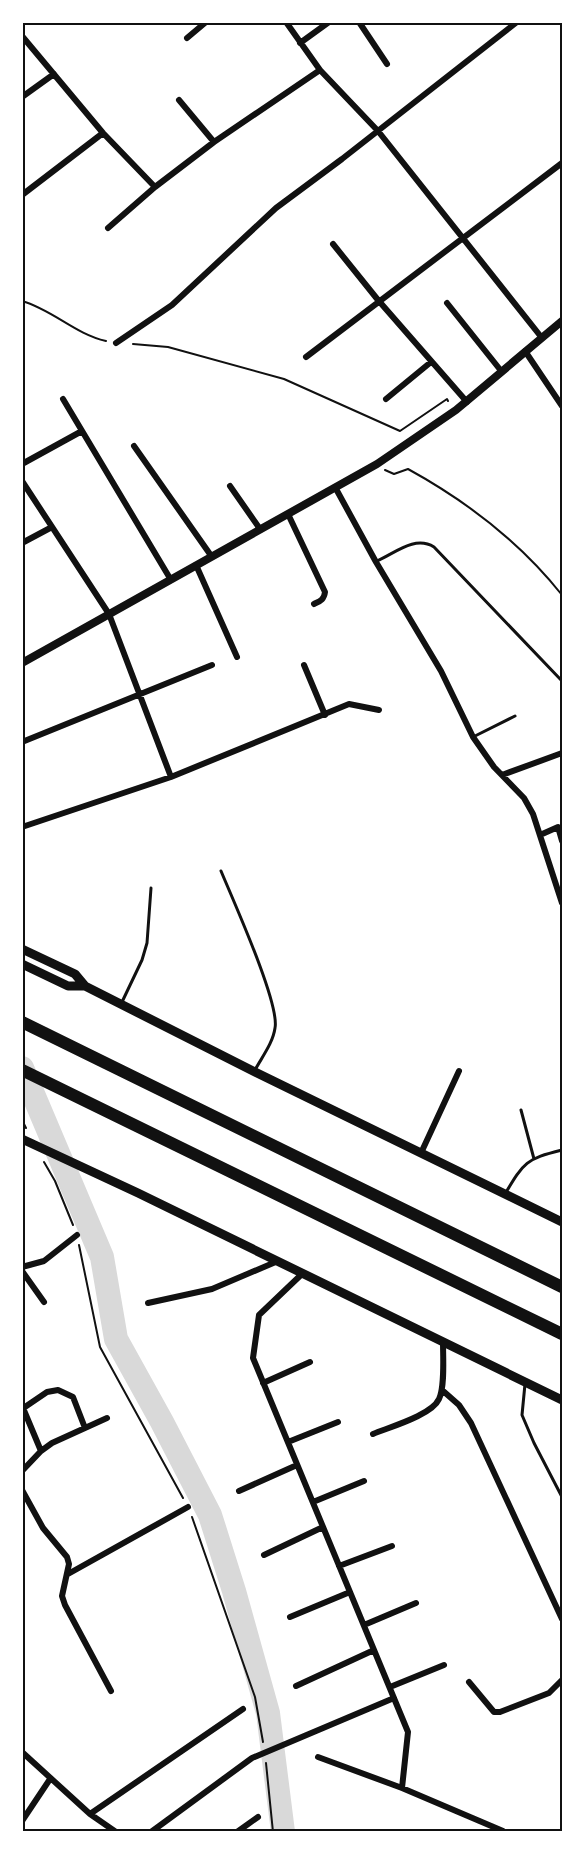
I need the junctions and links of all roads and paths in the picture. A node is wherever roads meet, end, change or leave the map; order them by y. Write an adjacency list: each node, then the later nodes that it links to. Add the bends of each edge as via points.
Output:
1 (206, 22): 7 (street)
2 (286, 22): 8 (street)
3 (329, 22): 8 (street)
4 (359, 22): 9 (street)
5 (517, 22): 14 (street)
6 (22, 36): 11 (street)
7 (187, 38)
8 (300, 43): 10 (street)
9 (387, 64)
10 (320, 70): 14 (street); 16 (street)
11 (54, 74): 12 (street); 15 (street)
12 (22, 97)
13 (179, 100): 16 (street)
14 (378, 131): 21 (street); 28 (street, via 276,208 172,305)
15 (103, 133): 18 (street); 19 (street)
16 (214, 142): 18 (street)
17 (562, 163): 21 (street)
18 (155, 187): 20 (street)
19 (22, 195)
20 (108, 228)
21 (463, 237): 23 (street); 27 (street)
22 (333, 244): 23 (street)
23 (378, 300): 30 (street); 31 (street)
24 (22, 301): 28 (path, via 40,306 90,337)
25 (447, 303): 32 (street)
26 (562, 321): 27 (street)
27 (542, 338): 29 (street)
28 (116, 343): 37 (path, via 168,347 284,379 400,431 447,399)
29 (525, 351): 32 (street); 36 (street)
30 (306, 357)
31 (431, 362): 34 (street); 35 (street)
32 (502, 372): 35 (street)
33 (63, 399): 38 (street)
34 (386, 399)
35 (467, 402): 37 (street)
36 (562, 406)
37 (456, 410): 44 (street, via 377,464)
38 (82, 431): 40 (street); 52 (street)
39 (134, 446): 49 (street)
40 (22, 464)
41 (394, 474): 53 (path, via 408,470 445,490 540,566)
42 (22, 481): 46 (street)
43 (230, 486): 47 (street)
44 (335, 487): 45 (street); 50 (street)
45 (288, 514): 47 (street); 54 (street, via 325,592 321,601)
46 (52, 527): 48 (street); 55 (street)
47 (260, 529): 49 (street)
48 (22, 543)
49 (212, 557): 51 (street)
50 (376, 562): 60 (lane, via 417,542 426,542 452,564); 65 (street, via 441,671)
51 (196, 566): 52 (street); 56 (street)
52 (171, 580): 55 (street)
53 (562, 595)
54 (314, 604)
55 (109, 614): 57 (street); 61 (street)
56 (237, 657)
57 (22, 663)
58 (212, 665): 61 (street)
59 (304, 665): 63 (street)
60 (562, 681)
61 (140, 696): 66 (street); 69 (street)
62 (380, 710): 63 (street, via 349,704)
63 (325, 715): 69 (street)
64 (515, 716): 65 (lane)
65 (473, 737): 68 (street)
66 (22, 742)
67 (562, 753): 68 (street)
68 (502, 775): 71 (street, via 524,798)
69 (171, 777): 70 (street)
70 (22, 827)
71 (540, 835): 72 (street, via 558,827); 75 (street)
72 (562, 841)
73 (221, 871): 82 (lane, via 276,1017 275,1030)
74 (151, 888): 79 (lane, via 147,943)
75 (562, 903)
76 (26, 951): 78 (main road, via 75,974)
77 (23, 965): 78 (main road, via 68,986)
78 (86, 986): 79 (main road)
79 (121, 1004): 82 (main road)
80 (22, 1022): 97 (highway)
81 (22, 1070): 100 (highway)
82 (255, 1071): 88 (main road)
83 (459, 1071): 88 (street)
84 (521, 1110): 90 (lane)
85 (22, 1120): 86 (path)
86 (24, 1134): 94 (main road)
87 (562, 1150): 90 (lane)
88 (421, 1153): 91 (main road)
89 (40, 1155): 93 (path, via 55,1181)
90 (534, 1159): 91 (lane, via 519,1171)
91 (505, 1194): 92 (main road)
92 (562, 1222)
93 (76, 1235): 95 (street, via 44,1261); 121 (path, via 100,1347)
94 (278, 1261): 96 (main road); 99 (street, via 212,1289)
95 (22, 1269): 98 (street)
96 (303, 1273): 101 (main road); 104 (street, via 259,1315 253,1358)
97 (562, 1287)
98 (44, 1302)
99 (148, 1303)
100 (562, 1334)
101 (443, 1342): 103 (main road); 105 (street)
102 (310, 1362): 104 (street)
103 (525, 1382): 106 (main road); 119 (lane, via 522,1415)
104 (263, 1383): 112 (street)
105 (442, 1390): 111 (street, via 433,1407); 130 (street, via 471,1423)
106 (562, 1400)
107 (23, 1409): 110 (street, via 47,1392 58,1390 73,1397); 113 (street)
108 (106, 1418): 110 (street)
109 (338, 1422): 112 (street)
110 (85, 1428): 113 (street)
111 (373, 1434)
112 (288, 1442): 114 (street)
113 (41, 1451): 115 (street)
114 (297, 1465): 118 (street); 120 (street)
115 (22, 1471)
116 (364, 1481): 120 (street)
117 (22, 1490): 126 (street, via 43,1528 67,1557)
118 (239, 1491)
119 (562, 1497)
120 (312, 1502): 122 (street)
121 (188, 1507): 126 (street); 141 (path, via 255,1697)
122 (323, 1527): 124 (street); 125 (street)
123 (392, 1546): 125 (street)
124 (264, 1555)
125 (339, 1566): 127 (street)
126 (68, 1574): 138 (street, via 62,1596 64,1605)
127 (350, 1592): 129 (street); 131 (street)
128 (416, 1603): 131 (street)
129 (290, 1617)
130 (562, 1618)
131 (364, 1626): 132 (street)
132 (374, 1650): 136 (street); 137 (street)
133 (444, 1665): 137 (street)
134 (562, 1680): 135 (street, via 549,1693 500,1712 487,1706)
135 (469, 1682)
136 (296, 1686)
137 (390, 1687): 139 (street)
138 (111, 1691)
139 (394, 1698): 146 (street, via 408,1732); 154 (street, via 252,1758)
140 (243, 1709): 147 (street)
141 (264, 1748)
142 (22, 1752): 145 (street)
143 (318, 1757): 146 (street)
144 (265, 1759): 156 (path)
145 (50, 1779): 147 (street); 149 (street)
146 (402, 1788): 151 (street)
147 (90, 1815): 150 (street)
148 (258, 1817): 155 (street)
149 (22, 1821)
150 (102, 1824): 152 (street); 153 (street)
151 (503, 1831)
152 (98, 1832)
153 (116, 1832)
154 (151, 1832)
155 (237, 1832)
156 (273, 1832)

